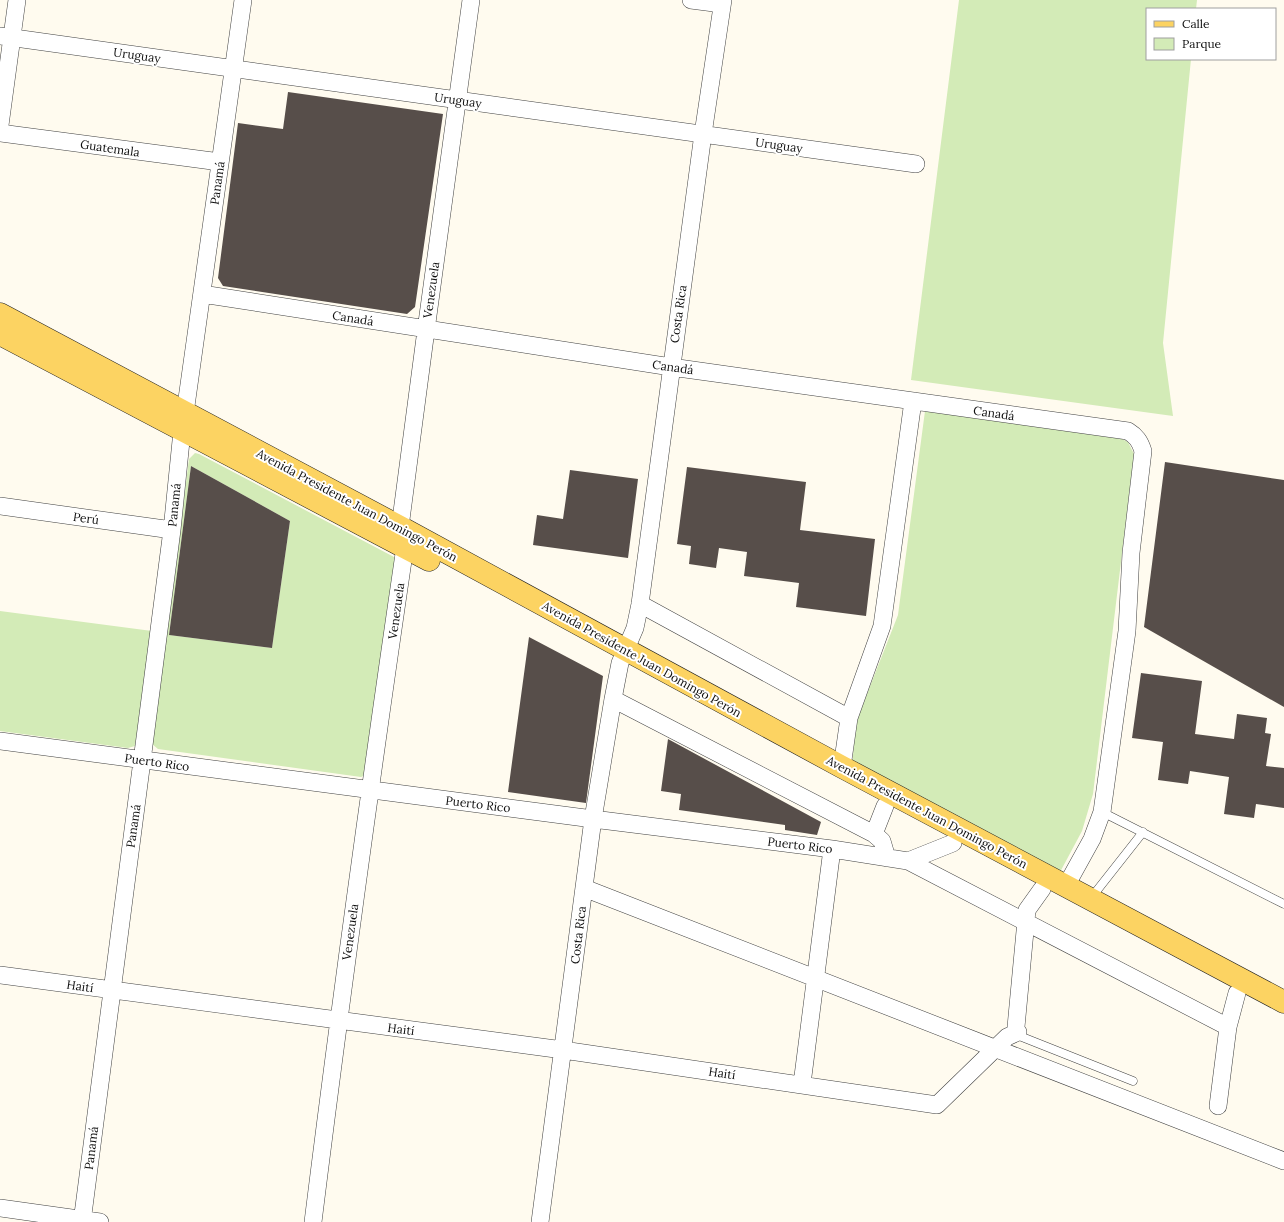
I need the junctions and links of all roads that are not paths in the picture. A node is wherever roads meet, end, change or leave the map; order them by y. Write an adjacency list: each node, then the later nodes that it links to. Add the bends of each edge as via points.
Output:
1 (17, 0): 6 (street)
2 (243, 0): 7 (street, Panamá)
3 (471, 0): 8 (street, Venezuela)
4 (691, 0): 5 (street)
5 (723, 2): 11 (street, Costa Rica)
6 (6, 37): 7 (street, Uruguay); 9 (street)
7 (233, 69): 8 (street, Uruguay); 12 (street, Panamá)
8 (457, 100): 11 (street, Uruguay); 16 (street, Venezuela)
9 (0, 125)
10 (0, 133): 12 (street, Guatemala)
11 (703, 134): 13 (street, Uruguay); 18 (street, Costa Rica)
12 (220, 162): 14 (street, Panamá)
13 (916, 164)
14 (202, 294): 16 (street, Canadá); 20 (street, Panamá)
15 (0, 314): 20 (main road, Avenida Presidente Juan Domingo Perón)
16 (426, 330): 18 (street, Canadá); 23 (street, Venezuela)
17 (0, 334): 20 (main road, Avenida Presidente Juan Domingo Perón)
18 (671, 367): 19 (street, Canadá); 24 (street, Costa Rica)
19 (913, 401): 27 (street, via 882,626); 33 (street, Canadá, via 1128,431 1140,442 1143,451 1131,553 1128,631)
20 (184, 422): 22 (street, Panamá); 23 (main road, Avenida Presidente Juan Domingo Perón)
21 (0, 506): 22 (street, Perú)
22 (172, 530): 29 (street, Panamá)
23 (403, 537): 25 (main road, Avenida Presidente Juan Domingo Perón); 31 (street, Venezuela)
24 (640, 604): 25 (street, Costa Rica, via 635,628); 27 (street)
25 (623, 656): 26 (street, Costa Rica); 30 (main road, Avenida Presidente Juan Domingo Perón); 32 (main road, Avenida Presidente Juan Domingo Perón)
26 (613, 698): 34 (street, Costa Rica); 36 (street)
27 (849, 718): 30 (street)
28 (0, 741): 29 (street, Puerto Rico)
29 (142, 760): 31 (street, Puerto Rico); 49 (street, Panamá)
30 (842, 767): 41 (main road, Avenida Presidente Juan Domingo Perón)
31 (370, 790): 34 (street, Puerto Rico); 53 (street, Venezuela)
32 (885, 806): 36 (street); 37 (main road, Avenida Presidente Juan Domingo Perón)
33 (1102, 812): 35 (lane); 41 (street, via 1092,839)
34 (593, 819): 38 (street, Puerto Rico); 42 (street, Costa Rica)
35 (1143, 832): 44 (lane); 45 (lane)
36 (874, 834): 39 (street, via 882,841)
37 (953, 843): 40 (street, Puerto Rico); 43 (main road, Avenida Presidente Juan Domingo Perón)
38 (832, 849): 39 (street, Puerto Rico); 48 (street)
39 (887, 858): 40 (street, Puerto Rico)
40 (908, 861): 46 (street)
41 (1066, 886): 44 (main road, Avenida Presidente Juan Domingo Perón)
42 (584, 888): 48 (street); 57 (street, Costa Rica)
43 (1042, 890): 46 (street, via 1027,910); 50 (main road, Avenida Presidente Juan Domingo Perón)
44 (1090, 899): 51 (main road, Avenida Presidente Juan Domingo Perón)
45 (1284, 904)
46 (1026, 924): 54 (street); 55 (street)
47 (0, 975): 49 (street, Haití)
48 (815, 979): 56 (street); 59 (street)
49 (111, 990): 53 (street, Haití); 63 (street, Panamá)
50 (1237, 993): 52 (main road, Avenida Presidente Juan Domingo Perón); 54 (street)
51 (1284, 1002)
52 (1284, 1018)
53 (338, 1021): 57 (street, Haití); 65 (street, Venezuela)
54 (1228, 1027): 60 (street)
55 (1017, 1030): 56 (street); 58 (lane, via 1022,1037)
56 (995, 1048): 59 (street, Haití, via 937,1105); 61 (street)
57 (563, 1050): 59 (street, Haití); 66 (street, Costa Rica)
58 (1133, 1081)
59 (802, 1084)
60 (1218, 1106)
61 (1284, 1161)
62 (0, 1208): 63 (street)
63 (82, 1221): 64 (street)
64 (100, 1222)
65 (313, 1222)
66 (540, 1222)

